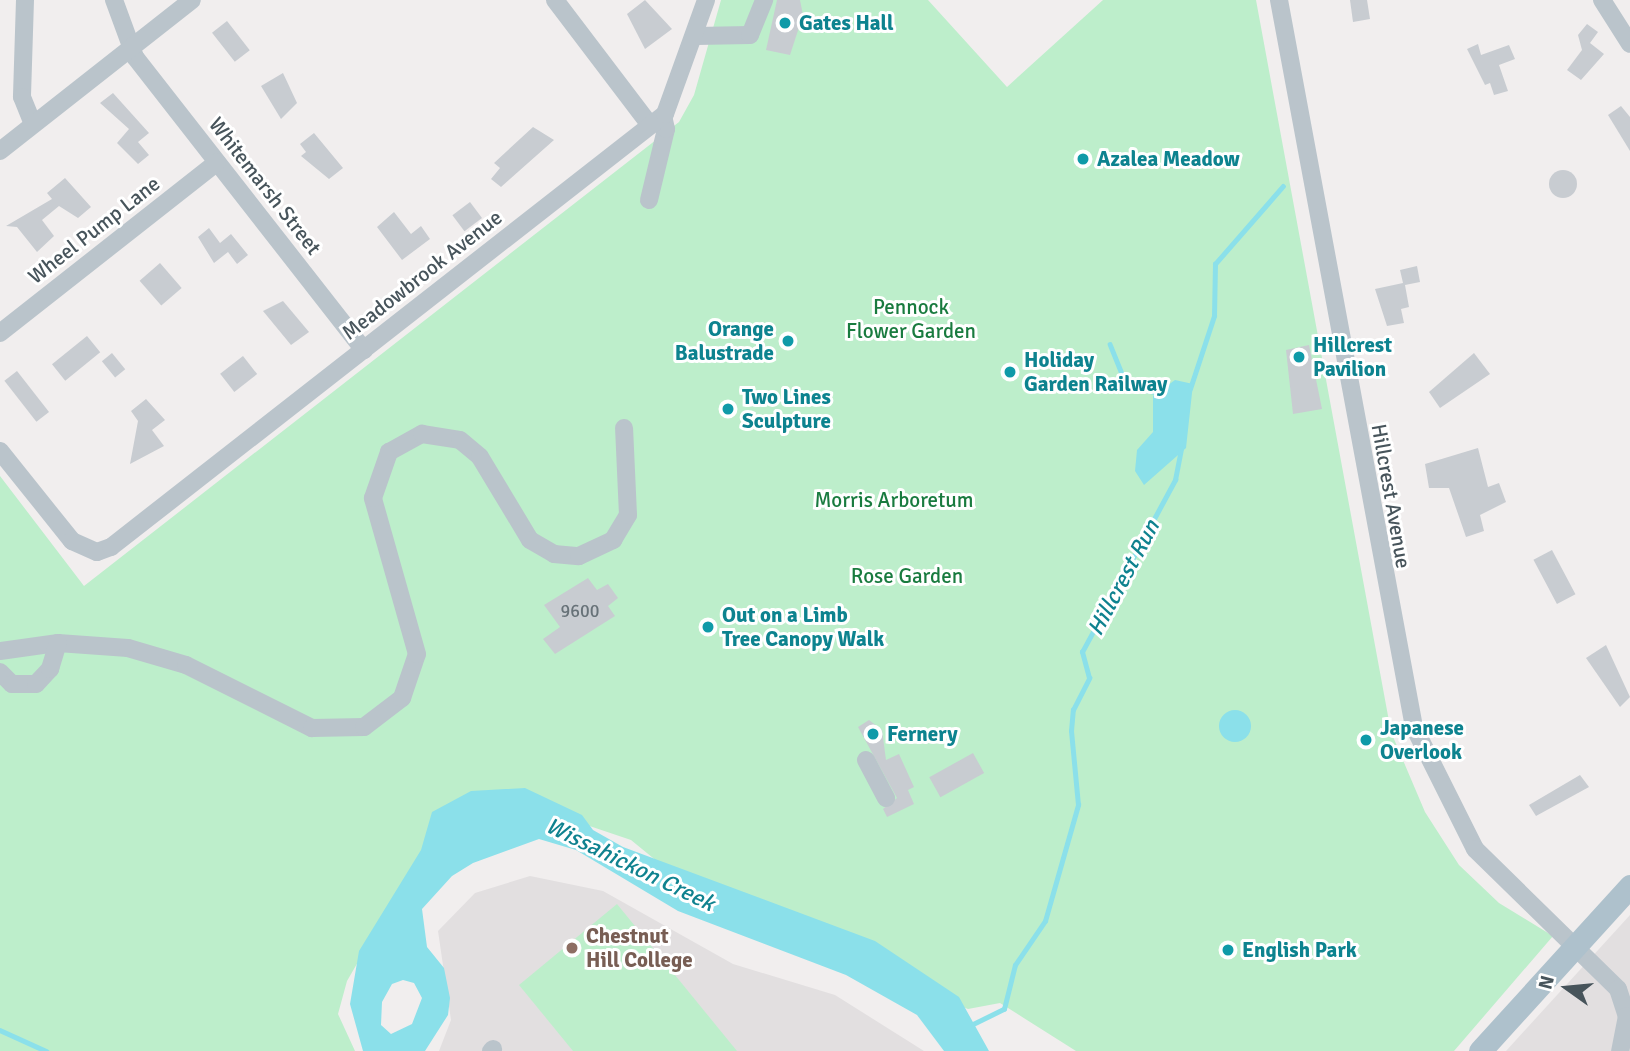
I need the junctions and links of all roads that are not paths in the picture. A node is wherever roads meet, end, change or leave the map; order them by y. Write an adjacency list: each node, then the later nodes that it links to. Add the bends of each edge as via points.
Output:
1 (25, 0): 13 (street, via 22,97)
2 (114, 0): 11 (street, Whitemarsh Street)
3 (192, 0): 11 (street)
4 (555, 0): 12 (street)
5 (706, 0): 9 (street, Meadowbrook Avenue)
6 (764, 0): 9 (street, via 750,35)
7 (1279, 0): 27 (street, Hillcrest Avenue, via 1414,727 1475,849)
8 (1602, 0): 10 (street)
9 (696, 36): 12 (street, Meadowbrook Avenue, via 675,100)
10 (1630, 44)
11 (130, 49): 13 (street); 15 (street, Whitemarsh Street)
12 (656, 121): 16 (street, via 666,129); 18 (street, Meadowbrook Avenue)
13 (33, 124): 14 (street)
14 (0, 150)
15 (217, 162): 17 (street, Wheel Pump Lane); 18 (street, Whitemarsh Street)
16 (649, 200)
17 (0, 333)
18 (365, 350): 20 (street, Meadowbrook Avenue, via 111,547 97,552 72,541)
19 (624, 428): 21 (street, via 630,494 625,524 607,546 579,556 554,554 530,540 480,457 460,440 422,434 389,452 373,498 417,654 402,698 364,727 312,728 209,675 148,653)
20 (0, 451)
21 (58, 643): 22 (street); 23 (street, via 50,670 36,684 20,686)
22 (0, 651)
23 (0, 672)
24 (866, 760): 25 (street)
25 (886, 798)
26 (1630, 886): 27 (main road)
27 (1574, 947): 28 (main road); 29 (street, Hillcrest Avenue, via 1623,997 1627,1016)
28 (1480, 1051)
29 (1620, 1051)

